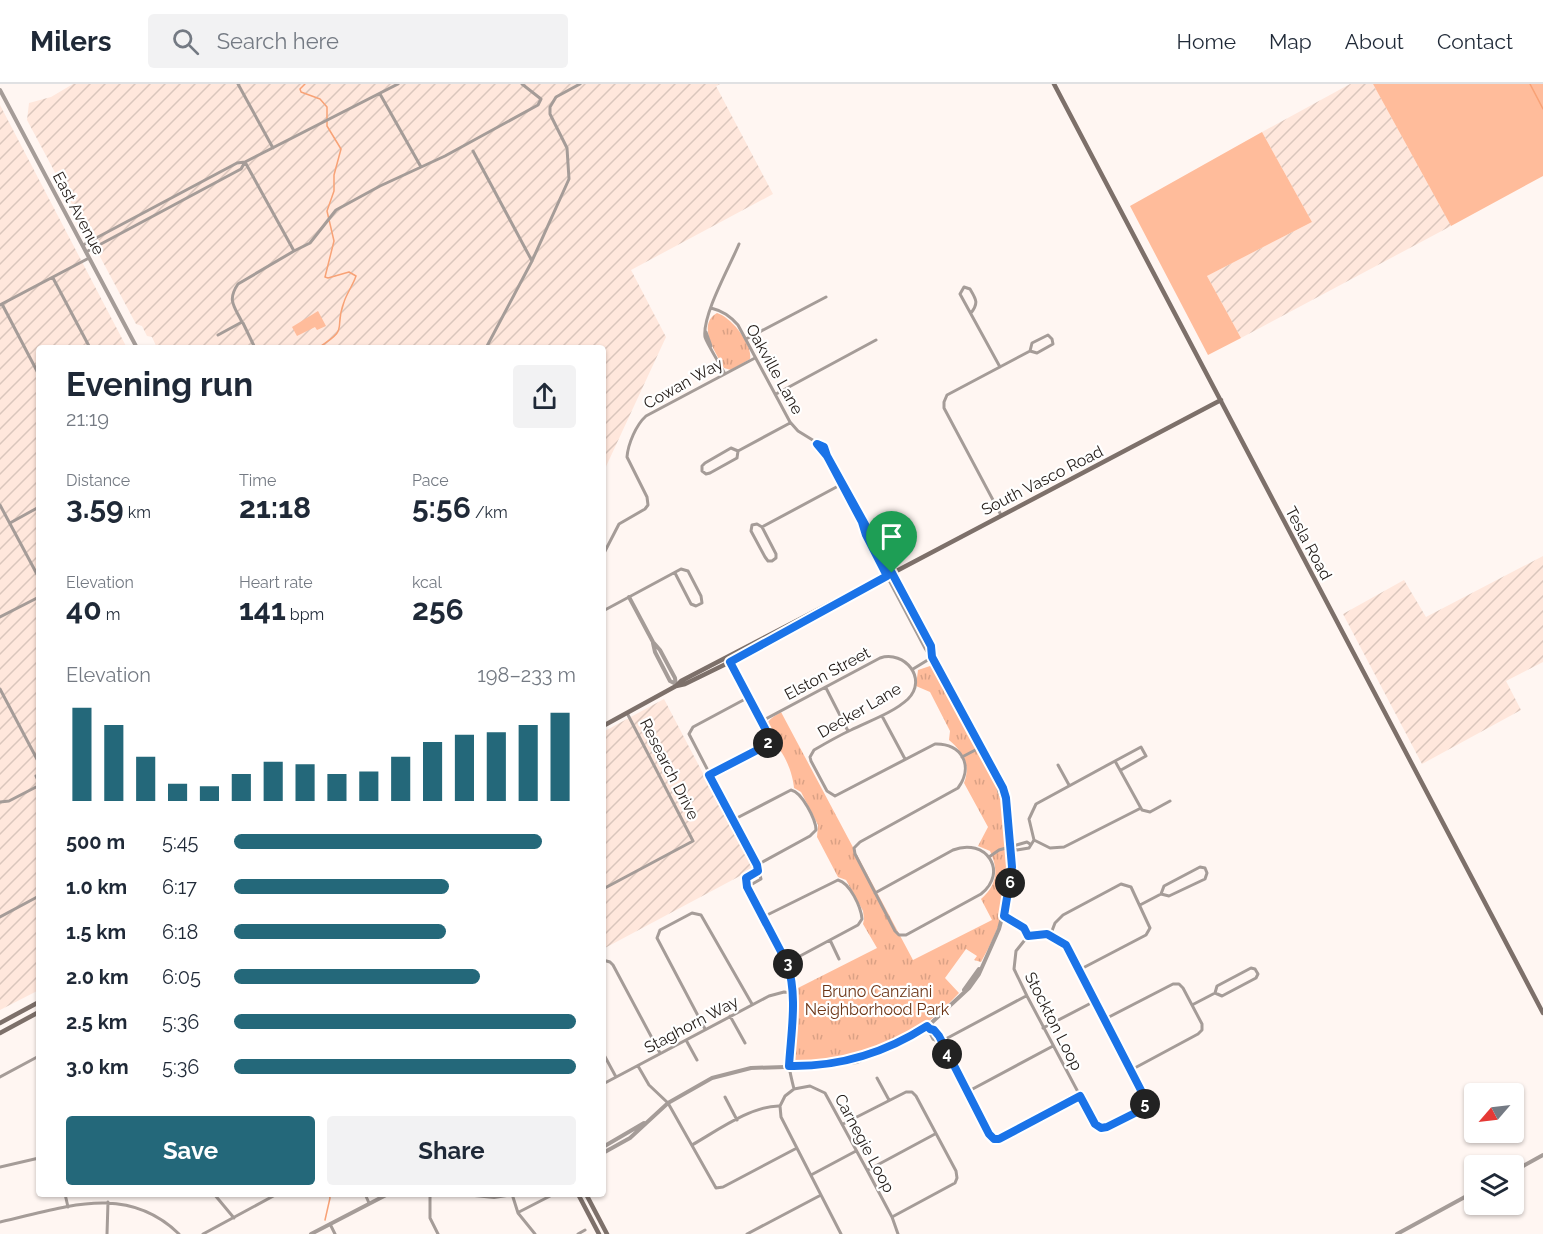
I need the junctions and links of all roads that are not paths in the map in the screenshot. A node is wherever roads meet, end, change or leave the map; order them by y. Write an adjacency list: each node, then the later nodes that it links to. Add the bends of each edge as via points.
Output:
1 (238, 84): 8 (street)
2 (398, 84): 7 (street)
3 (522, 84): 11 (street, via 541,99 538,105)
4 (580, 84): 17 (street, via 556,97 550,107 567,148 569,179)
5 (1054, 84): 37 (main road, Tesla Road)
6 (0, 90): 13 (street, East Avenue)
7 (380, 94): 8 (street); 11 (street)
8 (273, 148): 10 (street)
9 (473, 152): 17 (street)
10 (245, 162): 13 (street); 14 (street); 15 (street, via 241,169)
11 (421, 167): 14 (street, via 336,210 310,243)
12 (739, 244): 21 (street)
13 (82, 245): 15 (street, East Avenue)
14 (294, 251): 23 (street, via 238,284 232,292 232,302)
15 (86, 252): 16 (street, East Avenue)
16 (89, 258): 18 (street); 28 (street, East Avenue)
17 (532, 261): 30 (street)
18 (52, 277): 20 (street); 27 (street)
19 (826, 297): 25 (street)
20 (1, 305): 34 (street)
21 (711, 308): 25 (street, Oakville Lane, via 730,316); 35 (street, via 705,340)
22 (971, 313): 22 (street, via 977,301 970,289 964,287 960,294); 33 (street)
23 (242, 322): 24 (street); 29 (street)
24 (218, 335)
25 (746, 339): 32 (street, Oakville Lane)
26 (876, 340): 36 (street)
27 (88, 345)
28 (135, 345)
29 (254, 345)
30 (488, 345)
31 (1030, 351): 31 (street, via 1037,353 1051,346 1052,339 1048,335 1032,343); 33 (street)
32 (755, 357): 35 (street, Cowan Way); 36 (street, Oakville Lane)
33 (1000, 367): 43 (street, via 947,395 944,408)
34 (36, 369)
35 (725, 374): 46 (street, Cowan Way, via 646,416 640,423 627,457 649,499 648,505 619,524)
36 (776, 394): 38 (street, Oakville Lane)
37 (1221, 400): 43 (main road, South Vasco Road); 110 (main road, Tesla Road)
38 (790, 422): 39 (street); 40 (street, Oakville Lane, via 824,447)
39 (738, 451): 39 (street, via 737,458 709,474 702,471 705,463 731,448)
40 (842, 484): 45 (street); 49 (street, Oakville Lane)
41 (0, 505): 44 (street)
42 (36, 509): 44 (street)
43 (1001, 515): 49 (main road, South Vasco Road)
44 (10, 523): 47 (street)
45 (762, 527): 45 (street, via 776,554 772,561 766,559 751,531 754,524)
46 (606, 549)
47 (36, 572)
48 (675, 573): 48 (street, via 691,604 699,605 702,599 688,571 681,569); 50 (street)
49 (890, 575): 54 (street, Oakville Lane); 55 (main road, South Vasco Road)
50 (629, 597): 52 (street); 57 (street)
51 (36, 599): 53 (street)
52 (606, 609)
53 (0, 617)
54 (932, 657): 56 (street); 66 (street, Oakville Lane)
55 (729, 660): 57 (main road, South Vasco Road); 60 (street)
56 (912, 669): 58 (street, Elston Street, via 898,657 885,657); 62 (street, Decker Lane, via 915,684 909,698)
57 (675, 684): 61 (main road, South Vasco Road)
58 (826, 688): 63 (street, Elston Street); 65 (street)
59 (0, 689): 67 (street)
60 (749, 697): 63 (street); 73 (street, via 690,731 689,737)
61 (627, 713): 64 (main road, South Vasco Road); 86 (street, Research Drive, via 693,840)
62 (881, 715): 65 (street, Decker Lane); 69 (street)
63 (762, 721): 73 (street, via 768,743)
64 (606, 724)
65 (848, 731): 69 (street, Decker Lane, via 814,750 810,757 829,794 839,795)
66 (981, 747): 68 (street); 82 (street, Oakville Lane, via 1003,788)
67 (36, 757)
68 (962, 757): 69 (street, Decker Lane, via 941,744); 88 (street, via 965,772 958,788 854,848)
69 (905, 759)
70 (1116, 761): 72 (street); 72 (street, via 1141,747 1146,756); 74 (street)
71 (1058, 765): 74 (street)
72 (1121, 770): 78 (street)
73 (709, 775): 79 (street)
74 (1069, 785): 80 (street, via 1036,804 1029,819)
75 (36, 787): 77 (street)
76 (1170, 801): 78 (street, via 1150,812)
77 (0, 803)
78 (1141, 808): 80 (street, via 1064,847 1050,848)
79 (733, 820): 84 (street); 84 (street, via 795,790 816,823 810,837)
80 (1034, 840): 81 (street)
81 (1030, 844): 82 (street); 82 (street, via 1029,848 1017,850)
82 (1011, 847): 83 (street); 92 (street, Oakville Lane)
83 (989, 857): 88 (street, via 974,847 961,847); 88 (street, via 993,874 987,890 906,935 895,931)
84 (757, 865): 85 (street)
85 (758, 871): 87 (street, via 746,878); 87 (street, via 761,879)
86 (606, 887)
87 (747, 887): 94 (street)
88 (875, 893)
89 (1161, 894): 89 (street, via 1169,896 1204,879 1207,873 1200,867 1164,885); 91 (street)
90 (36, 898): 93 (street)
91 (1140, 905): 96 (street, via 1131,887 1121,884 1063,915); 101 (street, via 1150,928 1146,935)
92 (1004, 916): 95 (street, via 1024,928); 114 (street, Oakville Lane, via 991,948 964,992)
93 (0, 917)
94 (763, 917): 97 (street, via 842,880 862,919); 100 (street)
95 (1028, 936): 96 (street); 104 (street, Stockton Loop, via 1016,951 1014,969)
96 (1050, 936): 101 (street, Stockton Loop, via 1066,945)
97 (830, 940): 98 (street); 100 (street)
98 (839, 959)
99 (606, 961): 122 (street, via 613,965)
100 (787, 963): 102 (street)
101 (1078, 970): 105 (street, Stockton Loop)
102 (792, 993): 107 (street, Staghorn Way, via 775,994); 127 (street)
103 (1215, 993): 103 (street, via 1222,996 1258,974 1251,968 1217,986); 108 (street)
104 (1027, 996): 115 (street, Stockton Loop); 120 (street)
105 (1095, 1001): 112 (street, Stockton Loop); 115 (street)
106 (36, 1004): 113 (main road)
107 (752, 1004): 111 (street, Staghorn Way); 116 (street, via 704,917 692,913 660,930 657,939)
108 (1192, 1005): 112 (street, via 1183,988 1173,984); 128 (street, via 1202,1030)
109 (36, 1014): 117 (main road)
110 (1543, 1014)
111 (730, 1016): 116 (street, Staghorn Way); 119 (street)
112 (1105, 1020): 128 (street, Stockton Loop)
113 (0, 1023)
114 (929, 1028): 120 (street); 127 (street, Oakville Lane, via 857,1062)
115 (1043, 1028): 121 (street, Stockton Loop)
116 (705, 1029): 118 (street, Staghorn Way)
117 (0, 1033)
118 (686, 1040): 122 (street, Staghorn Way); 125 (street)
119 (744, 1042)
120 (940, 1042): 134 (street)
121 (1053, 1046): 134 (street); 135 (street, Stockton Loop)
122 (660, 1053): 126 (street, Staghorn Way)
123 (36, 1058): 129 (street)
124 (606, 1059): 130 (street)
125 (697, 1060)
126 (638, 1066): 130 (street, Staghorn Way); 138 (street, via 649,1085)
127 (789, 1066): 133 (street); 138 (street, Oakville Lane, via 751,1068 719,1076)
128 (1131, 1070): 135 (street, Stockton Loop, via 1145,1104 1116,1123 1098,1127)
129 (0, 1077)
130 (616, 1077): 132 (street, Staghorn Way)
131 (877, 1077): 137 (street)
132 (606, 1082)
133 (794, 1089): 139 (street); 142 (street, Carnegie Loop, via 810,1086 825,1093)
134 (967, 1092): 135 (street, via 994,1139)
135 (1080, 1096)
136 (725, 1097): 141 (street)
137 (889, 1100): 142 (street); 143 (street, via 912,1092)
138 (668, 1103): 140 (street, Oakville Lane); 145 (street)
139 (780, 1106): 141 (street, via 763,1108); 146 (street, via 781,1118)
140 (650, 1119): 144 (street); 147 (street, via 630,1138)
141 (737, 1120): 145 (street)
142 (843, 1124): 148 (street, Carnegie Loop)
143 (936, 1134): 153 (street); 171 (street, via 957,1178)
144 (606, 1145)
145 (692, 1145): 146 (street, via 716,1188)
146 (796, 1149): 154 (street)
147 (606, 1151)
148 (856, 1151): 153 (street, Carnegie Loop); 154 (street)
149 (1543, 1155): 151 (street)
150 (36, 1159): 152 (street)
151 (1524, 1165)
152 (0, 1167)
153 (867, 1170): 171 (street, Carnegie Loop)
154 (810, 1175): 155 (street)
155 (821, 1196): 186 (street); 187 (street)
156 (66, 1197): 169 (street)
157 (216, 1197): 172 (street)
158 (272, 1197): 172 (street)
159 (366, 1197): 168 (street)
160 (382, 1197): 168 (street)
161 (430, 1197): 181 (street, via 430,1218)
162 (513, 1197): 170 (street)
163 (548, 1197): 170 (street)
164 (580, 1197): 184 (main road)
165 (588, 1197): 185 (main road)
166 (1464, 1197): 189 (street)
167 (108, 1202): 169 (street); 176 (street); 177 (street, via 146,1211)
168 (369, 1203): 174 (street)
169 (68, 1207): 173 (street)
170 (518, 1213): 182 (street)
171 (892, 1217): 188 (street, Carnegie Loop)
172 (234, 1218): 178 (street)
173 (0, 1222)
174 (328, 1225): 179 (street); 180 (street)
175 (585, 1230): 183 (street)
176 (107, 1234)
177 (179, 1234)
178 (203, 1234)
179 (311, 1234)
180 (335, 1234)
181 (438, 1234)
182 (535, 1234)
183 (578, 1234)
184 (599, 1234)
185 (608, 1234)
186 (747, 1234)
187 (841, 1234)
188 (898, 1234)
189 (1397, 1234)

